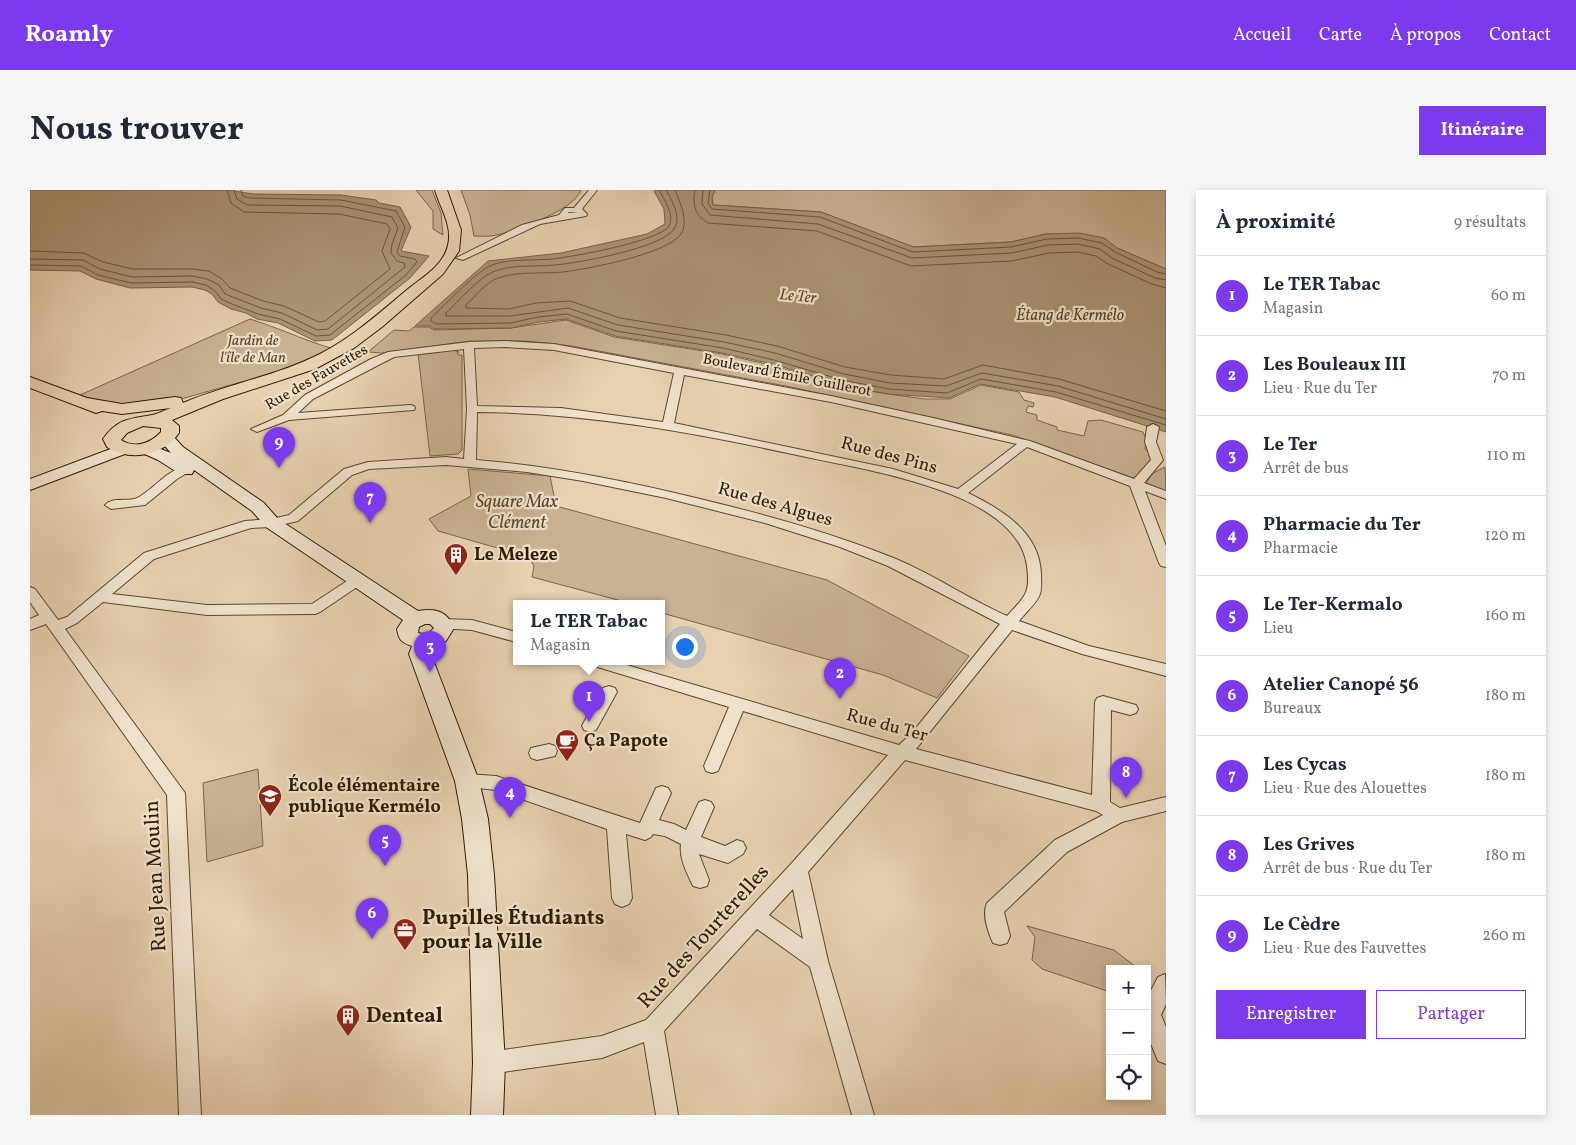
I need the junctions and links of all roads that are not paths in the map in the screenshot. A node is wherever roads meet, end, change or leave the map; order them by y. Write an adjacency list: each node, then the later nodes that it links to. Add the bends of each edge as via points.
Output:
1 (441, 190): 4 (main road, via 456,227)
2 (451, 190): 4 (main road, via 467,226 466,243)
3 (593, 190): 4 (street, via 577,210 583,214 547,218)
4 (454, 258): 5 (main road, via 443,277)
5 (382, 324): 8 (main road); 19 (main road, via 367,343 336,363 210,405)
6 (469, 345): 7 (street, Boulevard Émile Guillerot); 9 (street, Boulevard Émile Guillerot, via 554,347); 14 (street)
7 (392, 354): 15 (street, Rue des Fauvettes, via 309,397)
8 (307, 367): 12 (main road, via 168,404 122,409); 19 (main road, via 218,395)
9 (680, 370): 17 (street); 22 (street, Boulevard Émile Guillerot, via 831,399)
10 (30, 382): 12 (main road)
11 (30, 390): 21 (main road, via 101,421)
12 (83, 402): 16 (main road)
13 (410, 408): 15 (street)
14 (472, 410): 17 (street, Rue des Pins, via 561,411); 25 (street)
15 (286, 417): 20 (street, Rue des Fauvettes)
16 (132, 424): 19 (main road); 21 (main road)
17 (668, 424): 30 (street, Rue des Pins, via 899,475)
18 (1153, 427): 24 (street, via 1150,447)
19 (163, 428): 23 (main road, via 154,445); 33 (street, via 177,450 258,507)
20 (257, 429)
21 (117, 440): 23 (main road); 27 (street); 28 (street)
22 (1026, 443): 29 (street, Boulevard Émile Guillerot); 30 (street)
23 (144, 448): 26 (street)
24 (1162, 462): 29 (street)
25 (470, 463): 33 (street, Rue des Algues, via 446,461 357,469 348,472 293,518); 40 (street, Rue des Algues, via 588,477 734,511 810,533 893,563)
26 (186, 470): 32 (street, via 173,476 139,503); 33 (street, via 248,512)
27 (30, 475)
28 (30, 485)
29 (1136, 485): 31 (street, Boulevard Émile Guillerot); 34 (street)
30 (960, 493): 40 (street, Rue des Pins, via 1000,516 1033,554 1036,574 1032,594)
31 (1166, 495)
32 (110, 505)
33 (270, 522): 35 (street); 37 (street, Rue des Algues, via 250,524 149,556)
34 (1166, 564)
35 (358, 580): 37 (street, via 315,609 207,610); 38 (street)
36 (30, 592): 39 (street, Rue Jean Moulin)
37 (101, 597): 39 (street, Rue des Algues, via 72,620)
38 (416, 619): 41 (street, via 433,617); 44 (street, via 408,626 407,633 412,640)
39 (53, 622): 42 (street, Rue des Algues); 73 (street, Rue Jean Moulin, via 176,792)
40 (1010, 623): 46 (street, Rue des Algues, via 1074,647); 51 (street, Rue des Pins)
41 (443, 624): 43 (street, via 472,625); 44 (street, via 440,636)
42 (30, 625)
43 (513, 636)
44 (423, 642): 53 (street, via 420,654)
45 (609, 665): 48 (street, Rue du Ter)
46 (1166, 670)
47 (609, 692): 50 (street)
48 (738, 704): 51 (street, Rue du Ter); 52 (street)
49 (1130, 709): 56 (street, via 1103,702)
50 (590, 726)
51 (903, 752): 56 (street, Rue du Ter); 63 (street, Rue des Tourterelles)
52 (712, 766)
53 (467, 781): 59 (street, via 496,783); 72 (street, via 481,875)
54 (662, 793): 60 (street)
55 (1166, 804): 58 (street)
56 (1101, 805): 58 (street, Rue du Ter)
57 (705, 808): 61 (street)
58 (1118, 816): 67 (street, via 1061,846 994,909)
59 (616, 824): 60 (street, via 645,832); 65 (street)
60 (648, 826): 61 (street, via 668,829)
61 (690, 841): 62 (street, via 728,855); 64 (street, via 689,853)
62 (737, 848)
63 (798, 870): 66 (street, Rue des Tourterelles); 68 (street)
64 (700, 880)
65 (622, 898)
66 (755, 916): 68 (street); 70 (street, Rue des Tourterelles)
67 (1000, 936)
68 (818, 961): 76 (street)
69 (1165, 984): 71 (street, via 1150,1016)
70 (653, 1028): 72 (street, Rue des Tourterelles, via 602,1047); 75 (street)
71 (1166, 1053)
72 (489, 1063): 74 (street)
73 (190, 1115)
74 (487, 1115)
75 (667, 1115)
76 (863, 1115)

